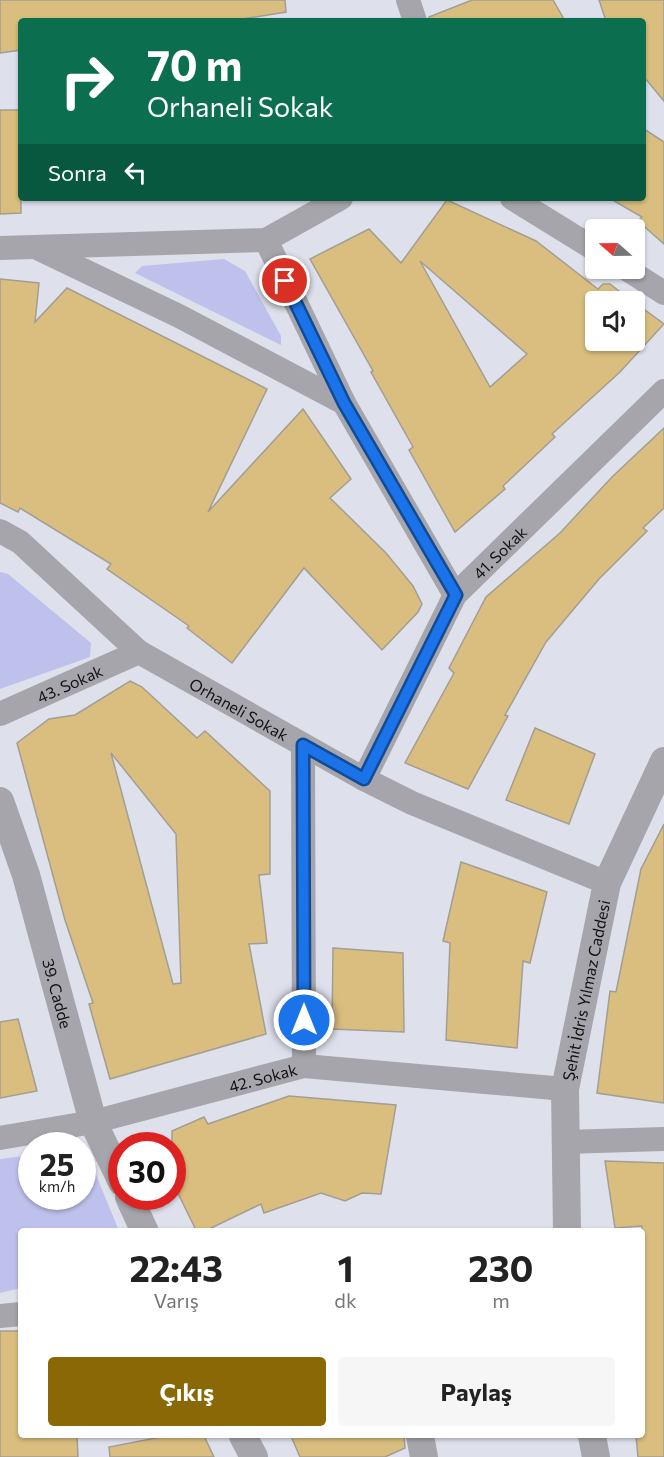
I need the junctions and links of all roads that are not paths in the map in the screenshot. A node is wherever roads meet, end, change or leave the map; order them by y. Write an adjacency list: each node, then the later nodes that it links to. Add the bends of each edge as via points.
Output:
1 (408, 0): 2 (street)
2 (414, 18)
3 (336, 201): 5 (street)
4 (517, 201): 6 (street)
5 (266, 240): 7 (street); 12 (street)
6 (585, 243)
7 (33, 246): 8 (street); 12 (street, via 179,316)
8 (0, 248)
9 (642, 279): 10 (street)
10 (664, 293)
11 (664, 392): 14 (street, 41. Sokak)
12 (344, 403): 14 (street)
13 (0, 531): 15 (street, Orhaneli Sokak, via 20,542)
14 (456, 595): 19 (street, 41. Sokak)
15 (139, 652): 16 (street, 43. Sokak); 17 (street, Orhaneli Sokak)
16 (0, 714)
17 (303, 745): 19 (street, Orhaneli Sokak); 22 (street)
18 (664, 761): 21 (street, Şehit İdris Yılmaz Caddesi)
19 (364, 779): 21 (street, Orhaneli Sokak, via 412,803)
20 (0, 801): 24 (street, 39. Cadde, via 26,875)
21 (607, 883): 23 (street, Şehit İdris Yılmaz Caddesi)
22 (304, 1066): 23 (street, 42. Sokak); 24 (street, 42. Sokak)
23 (565, 1089): 27 (street, Şehit İdris Yılmaz Caddesi)
24 (93, 1122): 25 (street, 42. Sokak); 28 (street, 39. Cadde)
25 (0, 1138)
26 (664, 1139): 27 (street)
27 (564, 1142): 31 (street, Şehit İdris Yılmaz Caddesi)
28 (108, 1153)
29 (135, 1210): 30 (street)
30 (143, 1228)
31 (567, 1228)
32 (18, 1314): 33 (street)
33 (0, 1316)
34 (244, 1438): 37 (street)
35 (420, 1438): 38 (street)
36 (592, 1438): 39 (street)
37 (254, 1457)
38 (424, 1457)
39 (596, 1457)

